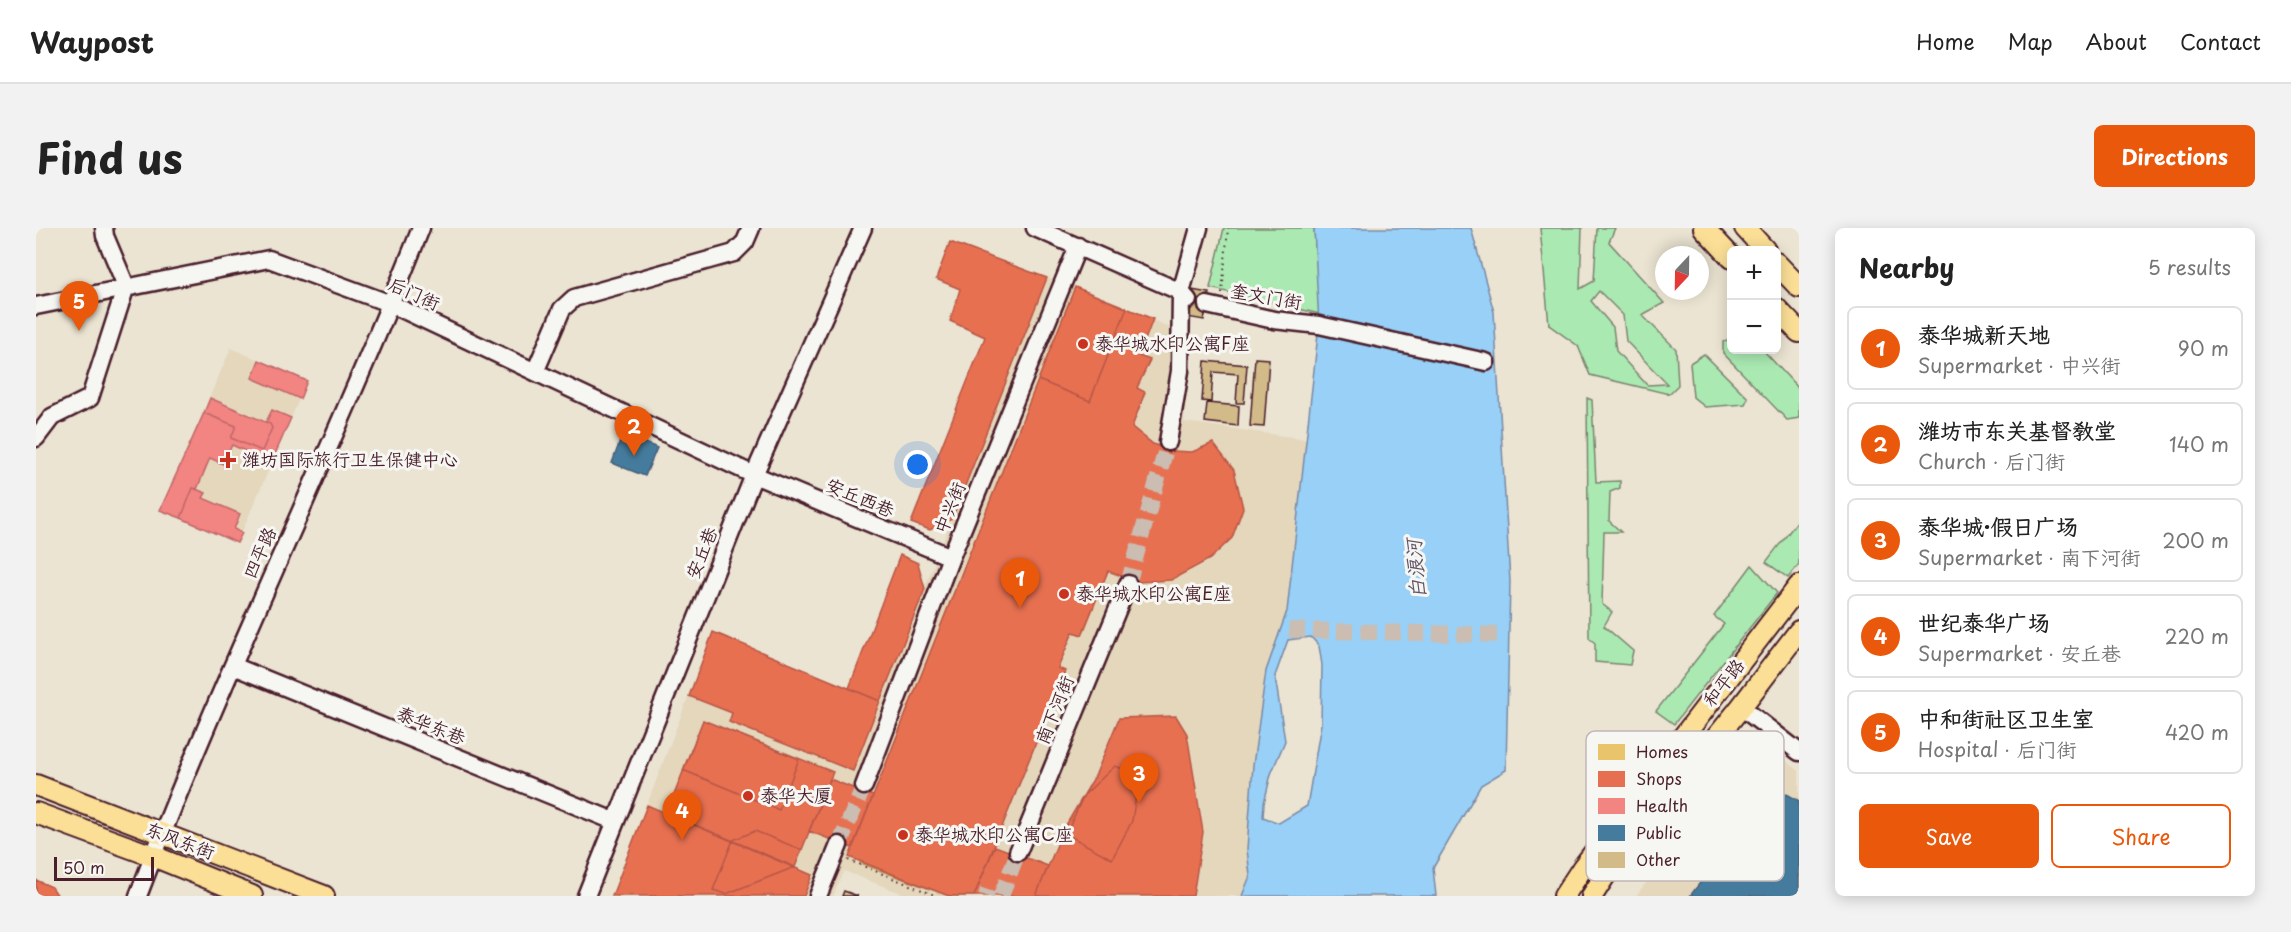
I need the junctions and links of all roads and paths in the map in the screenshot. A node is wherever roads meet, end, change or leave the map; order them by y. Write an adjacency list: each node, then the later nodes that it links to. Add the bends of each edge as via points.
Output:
1 (105, 228): 14 (street)
2 (421, 228): 17 (street, 四平路)
3 (751, 228): 23 (street, via 734,253 574,298 562,309)
4 (863, 228): 26 (street, 安丘巷)
5 (1035, 228): 10 (street)
6 (1199, 228): 16 (street)
7 (1228, 228): 19 (path)
8 (1704, 228): 12 (main road)
9 (1746, 229): 11 (main road)
10 (1078, 246): 16 (street); 27 (street, 中兴街)
11 (1761, 246)
12 (1727, 254)
13 (1781, 268): 15 (main road)
14 (126, 286): 17 (street, 后门街, via 269,259); 18 (street, 后门街); 24 (street, via 90,398 51,417)
15 (1799, 287)
16 (1185, 297): 25 (street, via 1180,371)
17 (391, 304): 23 (street, 后门街); 31 (street, 四平路)
18 (36, 306)
19 (1214, 307): 22 (street, 奎文门街, via 1319,325)
20 (1781, 313): 21 (main road)
21 (1799, 332)
22 (1486, 362)
23 (535, 372): 26 (street, 后门街)
24 (36, 438)
25 (1168, 442)
26 (754, 475): 27 (street, 安丘西巷); 41 (street, 安丘巷)
27 (951, 557): 39 (street, 中兴街)
28 (1128, 584): 44 (street, 南下河街)
29 (1799, 586): 33 (main road, 和平路)
30 (1799, 631): 32 (main road, 和平路)
31 (233, 666): 41 (street, 泰华东巷); 42 (street, 四平路)
32 (1741, 707): 34 (main road, 和平路); 35 (street)
33 (1688, 731)
34 (1722, 731)
35 (1772, 731)
36 (1784, 740): 37 (street)
37 (1799, 752)
38 (36, 785): 42 (main road, 东风东街)
39 (864, 786)
40 (36, 813): 45 (main road, 东风东街)
41 (614, 821): 51 (street, 安丘巷)
42 (162, 834): 45 (street, 四平路); 50 (main road, 东风东街)
43 (837, 850): 52 (street); 53 (path)
44 (1018, 852)
45 (153, 856): 48 (street, 四平路); 49 (main road, 东风东街)
46 (1586, 863): 54 (main road, 和平路)
47 (1601, 881): 55 (main road, 和平路)
48 (138, 896)
49 (252, 896)
50 (324, 896)
51 (586, 896)
52 (818, 896)
53 (937, 896)
54 (1564, 896)
55 (1592, 896)

